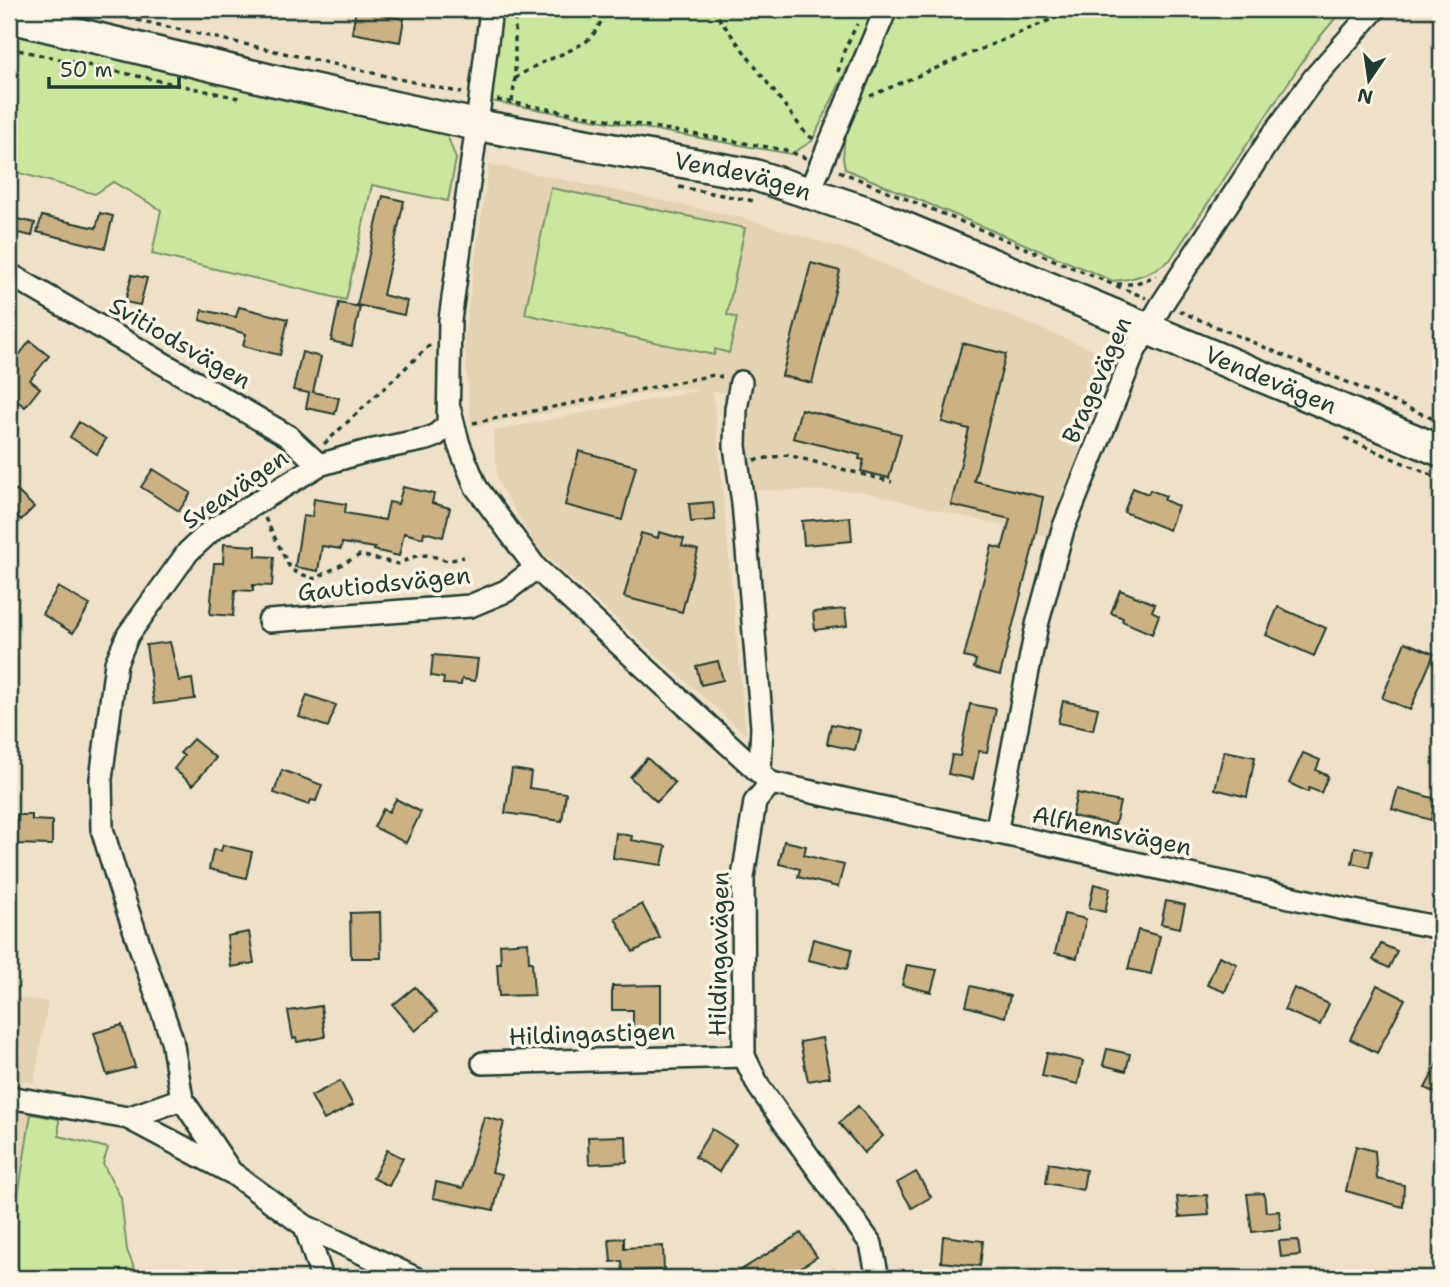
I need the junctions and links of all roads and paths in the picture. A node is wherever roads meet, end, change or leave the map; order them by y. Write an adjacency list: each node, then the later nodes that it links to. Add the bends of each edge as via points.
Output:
1 (491, 9): 14 (street)
2 (515, 9): 10 (path)
3 (611, 9): 10 (path, via 591,38 529,67)
4 (712, 9): 15 (path)
5 (886, 9): 13 (street)
6 (1076, 9): 13 (path)
7 (1375, 9): 21 (street, Bragevägen, via 1299,98)
8 (9, 17): 14 (street, Vendevägen)
9 (9, 48): 11 (path)
10 (515, 79): 12 (path)
11 (250, 101)
12 (512, 102)
13 (846, 106): 17 (street)
14 (477, 124): 17 (street, Vendevägen, via 755,175); 20 (street)
15 (814, 139)
16 (668, 185): 18 (path)
17 (809, 193): 21 (street, Vendevägen, via 867,212)
18 (763, 202)
19 (9, 274): 26 (street, Svitiodsvägen, via 288,436)
20 (450, 325): 23 (street); 26 (path)
21 (1147, 329): 25 (street, Vendevägen); 35 (street, Bragevägen, via 1063,529 1037,625)
22 (741, 382): 23 (path, via 714,374); 27 (street, Hildingavägen, via 736,409)
23 (452, 419): 26 (street, Sveavägen, via 435,436); 32 (street, via 476,487)
24 (1339, 436): 28 (path)
25 (1441, 451)
26 (314, 461): 30 (street, Sveavägen)
27 (738, 462): 29 (path, via 788,455); 34 (street, Hildingavägen)
28 (1441, 479)
29 (892, 482)
30 (257, 503): 31 (path, via 291,569 314,579 360,555 398,564 416,556 448,561); 40 (street, Sveavägen, via 213,529 188,552 128,635 116,663 103,766 102,829 172,1040)
31 (464, 556)
32 (536, 568): 33 (street, Gautiodsvägen, via 506,591 470,606); 34 (street)
33 (270, 621)
34 (766, 776): 35 (street, Alfhemsvägen); 37 (street, Hildingavägen, via 755,802 743,877)
35 (996, 833): 36 (street, Alfhemsvägen)
36 (1441, 928)
37 (744, 1056): 38 (street, Hildingastigen); 46 (street, Hildingavägen, via 759,1087 872,1244)
38 (484, 1063)
39 (9, 1097): 41 (street)
40 (182, 1099): 41 (street); 42 (street, Sveavägen)
41 (128, 1118): 42 (street)
42 (231, 1172): 43 (street, Sveavägen)
43 (305, 1226): 44 (street); 45 (street, Sveavägen)
44 (322, 1278)
45 (415, 1278)
46 (878, 1278)

